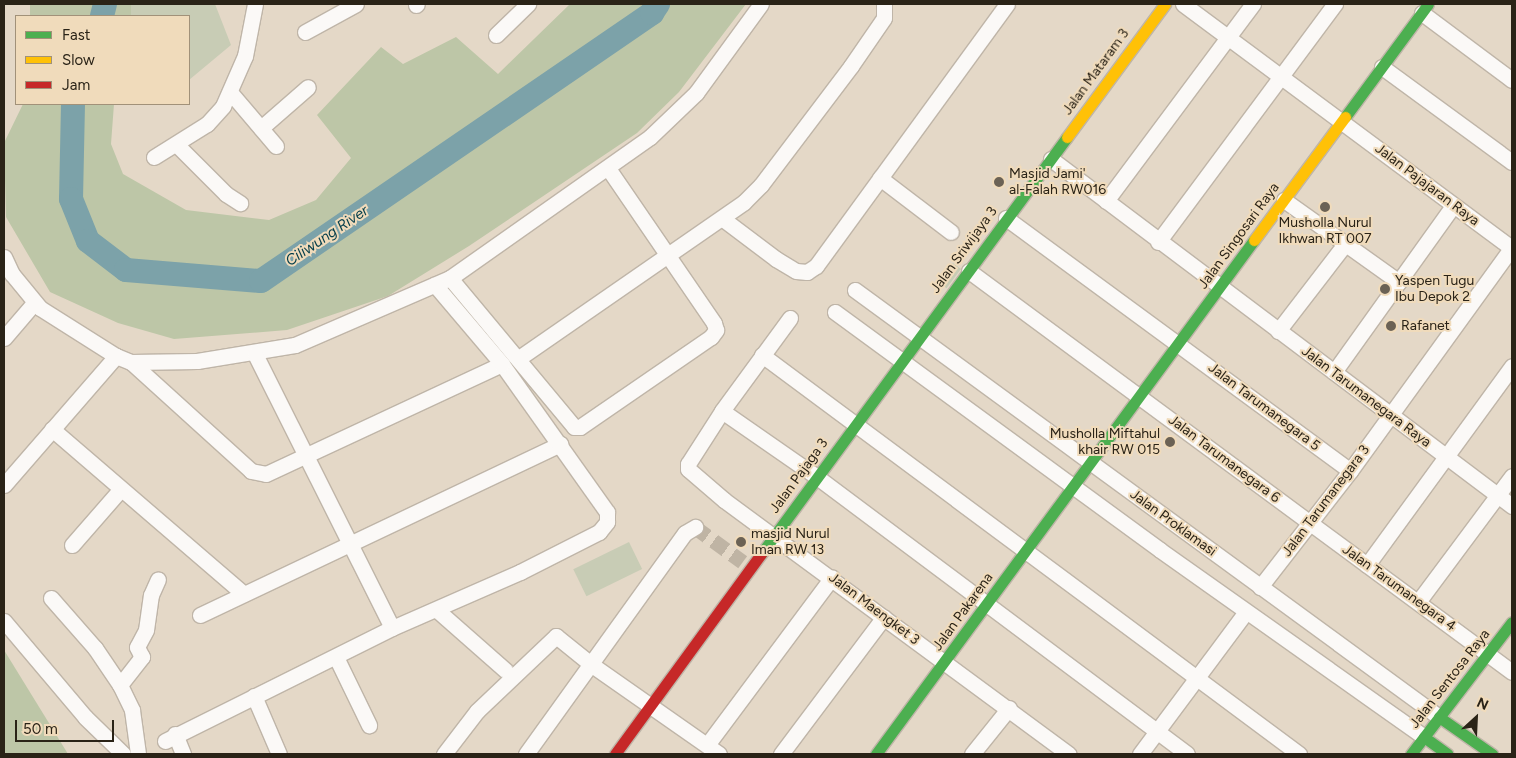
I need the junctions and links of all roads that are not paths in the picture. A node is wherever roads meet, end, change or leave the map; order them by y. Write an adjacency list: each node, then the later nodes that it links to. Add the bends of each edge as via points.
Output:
1 (255, 4): 19 (street, via 245,56)
2 (356, 4): 12 (street)
3 (528, 4): 13 (street)
4 (761, 4): 27 (street, via 679,113)
5 (884, 4): 33 (street, via 884,18 812,120 762,185)
6 (1007, 4): 28 (street)
7 (1165, 4): 25 (street, Jalan Mataram 3)
8 (1183, 4): 14 (street, Jalan Pajajaran Raya)
9 (1253, 4): 14 (street)
10 (1336, 4): 16 (street)
11 (1425, 8): 15 (street, Jalan Singosari Raya); 17 (street)
12 (305, 32)
13 (496, 35)
14 (1227, 37): 16 (street, Jalan Pajajaran Raya); 30 (street)
15 (1382, 66): 20 (street, Jalan Singosari Raya); 26 (street)
16 (1281, 76): 20 (street, Jalan Pajajaran Raya); 36 (street)
17 (1512, 80)
18 (308, 87): 21 (street)
19 (230, 92): 21 (street); 22 (street, via 208,124)
20 (1342, 121): 29 (street, Jalan Singosari Raya); 32 (street, Jalan Pajajaran Raya)
21 (261, 128): 23 (street)
22 (177, 145): 24 (street); 31 (street, via 226,194)
23 (276, 146)
24 (154, 157)
25 (1051, 159): 30 (street, Jalan Tarumanegara Raya); 34 (street, Jalan Sriwijaya 3)
26 (1512, 162)
27 (608, 168): 39 (street); 42 (street)
28 (880, 178): 33 (street, via 816,266 807,272 796,271 783,263); 35 (street)
29 (1284, 200): 37 (street); 45 (street, Jalan Singosari Raya)
30 (1106, 202): 36 (street, Jalan Tarumanegara Raya)
31 (240, 203)
32 (1453, 206): 38 (street, Jalan Pajajaran Raya); 43 (street)
33 (723, 218): 39 (street)
34 (1006, 218): 41 (street, Jalan Sriwijaya 3); 53 (street, Jalan Tarumanegara 5)
35 (951, 232)
36 (1158, 242): 45 (street, Jalan Tarumanegara Raya)
37 (1345, 244): 43 (street); 50 (street)
38 (1512, 248): 65 (street, Jalan Tarumanegara 3)
39 (668, 254): 57 (street); 57 (street, via 714,323 716,330 703,343 580,428 569,423)
40 (4, 257): 47 (street)
41 (969, 271): 51 (street, Jalan Sriwijaya 3); 63 (street, Jalan Tarumanegara 6)
42 (450, 278): 44 (street); 57 (street)
43 (1399, 282): 62 (street)
44 (435, 285): 54 (street, via 296,345); 60 (street)
45 (1220, 288): 50 (street, Jalan Tarumanegara Raya); 53 (street, Jalan Singosari Raya)
46 (855, 290): 51 (street, Jalan Proklamasi)
47 (34, 303): 52 (street); 56 (street)
48 (835, 312): 58 (street)
49 (790, 318): 55 (street)
50 (1278, 331): 62 (street, Jalan Tarumanegara Raya)
51 (920, 336): 58 (street, Jalan Sriwijaya 3); 71 (street, Jalan Proklamasi)
52 (4, 338)
53 (1178, 342): 63 (street, Jalan Singosari Raya); 72 (street, Jalan Tarumanegara 5)
54 (255, 354): 59 (street, via 197,361); 69 (street)
55 (762, 355): 64 (street); 66 (street)
56 (116, 356): 59 (street); 67 (street)
57 (519, 358)
58 (902, 360): 66 (street, Jalan Pajaga 3); 76 (street)
59 (131, 362): 69 (street, via 251,471 266,474)
60 (502, 364): 68 (street); 69 (street)
61 (1512, 366): 70 (street)
62 (1334, 372): 65 (street, Jalan Tarumanegara Raya)
63 (1139, 396): 71 (street, Jalan Singosari Raya); 80 (street, Jalan Tarumanegara 6)
64 (722, 411): 74 (street); 82 (street, Jalan Maengket 3, via 688,464 688,469)
65 (1390, 414): 70 (street, Jalan Tarumanegara Raya); 72 (street, Jalan Tarumanegara 3)
66 (856, 424): 74 (street, Jalan Pajaga 3); 85 (street)
67 (52, 429): 75 (street); 77 (street)
68 (560, 444): 83 (street); 94 (street, via 607,512 607,522 599,532)
69 (304, 455): 83 (street)
70 (1446, 457): 78 (street, Jalan Tarumanegara Raya); 86 (street)
71 (1089, 463): 76 (street, Jalan Singosari Raya); 89 (street, Jalan Proklamasi)
72 (1350, 471): 80 (street, Jalan Tarumanegara 3)
73 (1512, 476): 78 (street)
74 (817, 477): 82 (street, Jalan Pajaga 3); 93 (street)
75 (4, 485)
76 (1073, 485): 85 (street, Jalan Pakarena); 95 (street)
77 (120, 490): 84 (street); 90 (street)
78 (1498, 495): 79 (street, Jalan Tarumanegara Raya); 92 (street)
79 (1512, 506)
80 (1310, 523): 86 (street, Jalan Tarumanegara 4); 89 (street, Jalan Tarumanegara 3)
81 (695, 527): 104 (street, via 685,533)
82 (774, 536): 87 (street, Jalan Maengket 3); 110 (street, Jalan Pajaga 3, via 747,565)
83 (350, 544): 90 (street); 100 (street)
84 (72, 546)
85 (1026, 552): 93 (street, Jalan Pakarena); 107 (street)
86 (1367, 565): 92 (street, Jalan Tarumanegara 4)
87 (832, 577): 97 (street, Jalan Maengket 3); 116 (street)
88 (158, 579): 108 (street, via 151,595 146,630 137,648 142,657)
89 (1260, 587): 112 (street, Jalan Proklamasi)
90 (244, 594): 96 (street)
91 (51, 598): 108 (street, via 95,648)
92 (1418, 602): 101 (street, Jalan Tarumanegara 4)
93 (987, 604): 103 (street, Jalan Pakarena); 114 (street)
94 (437, 610): 100 (street); 105 (street)
95 (1246, 612): 107 (street); 115 (street)
96 (200, 615)
97 (884, 617): 103 (street, Jalan Maengket 3); 124 (street)
98 (4, 621): 117 (street, via 85,717)
99 (1512, 622): 101 (street, Jalan Sentosa Raya)
100 (392, 628): 102 (street)
101 (1488, 654): 106 (street, Jalan Tarumanegara 4); 112 (street, Jalan Sentosa Raya)
102 (336, 657): 109 (street); 113 (street)
103 (945, 662): 111 (street, Jalan Maengket 3); 125 (street, Jalan Pakarena)
104 (592, 665): 110 (street); 121 (street, via 555,636 477,711); 122 (street)
105 (505, 670)
106 (1512, 672)
107 (1197, 678): 114 (street); 130 (street)
108 (120, 685): 118 (street, via 132,710)
109 (254, 696): 119 (street, via 170,738); 120 (street)
110 (650, 705): 116 (street); 123 (street, Jalan Pajaga 3)
111 (1009, 708): 126 (street); 127 (street, Jalan Maengket 3)
112 (1439, 717): 115 (street, Jalan Sentosa Raya); 133 (street, Jalan Proklamasi)
113 (369, 725)
114 (1156, 732): 128 (street); 129 (street)
115 (1424, 737): 131 (street, Jalan Sentosa Raya); 132 (street)
116 (713, 750)
117 (123, 754)
118 (138, 754)
119 (183, 754)
120 (279, 754)
121 (444, 754)
122 (526, 754)
123 (615, 754)
124 (781, 754)
125 (876, 754)
126 (972, 754)
127 (1068, 754)
128 (1140, 754)
129 (1188, 754)
130 (1299, 754)
131 (1411, 754)
132 (1448, 754)
133 (1492, 754)

